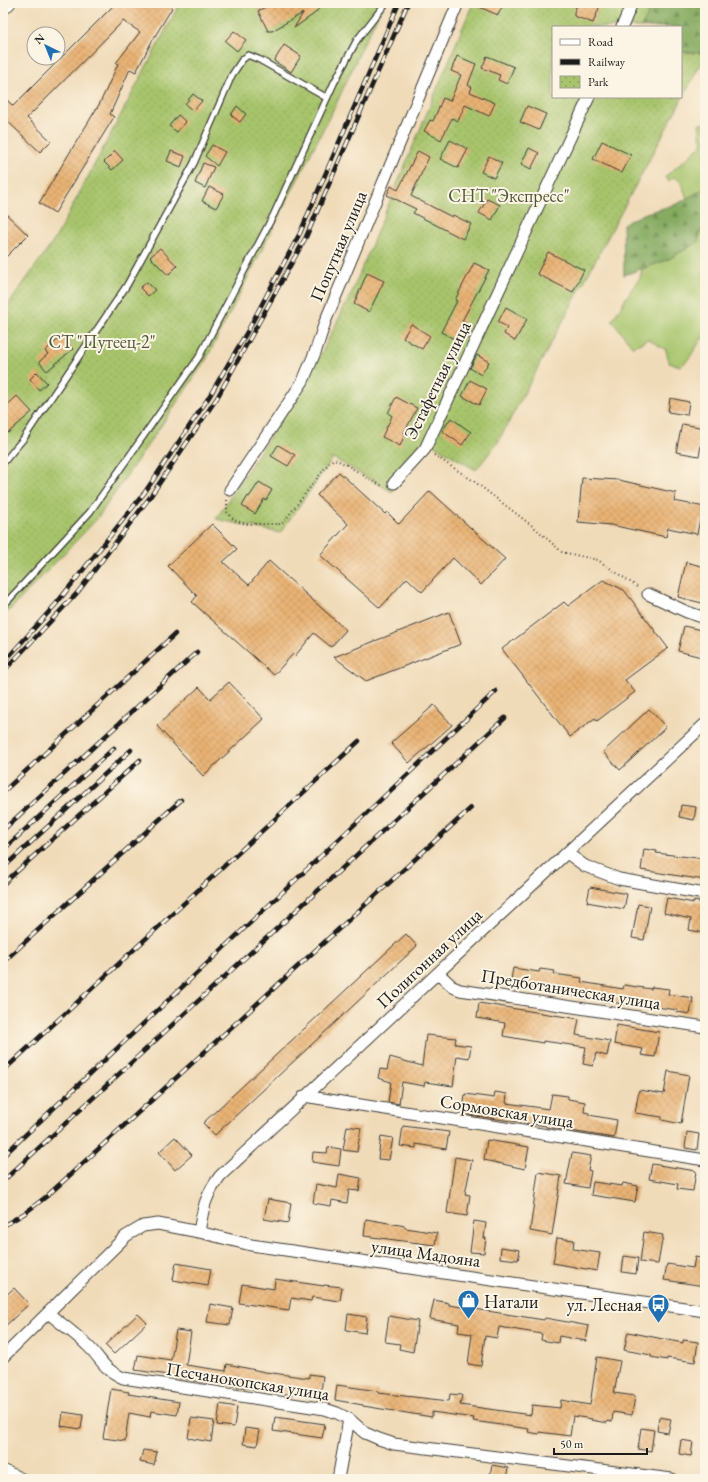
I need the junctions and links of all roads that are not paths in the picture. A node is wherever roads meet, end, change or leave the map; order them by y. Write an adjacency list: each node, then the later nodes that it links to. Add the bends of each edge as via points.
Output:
1 (10, 3): 5 (street)
2 (386, 3): 7 (lane, via 357,40)
3 (458, 3): 11 (street, Попутная улица, via 325,322 303,381)
4 (632, 3): 6 (street)
5 (3, 10)
6 (622, 26)
7 (327, 98): 9 (lane, via 260,60 248,55 242,60 232,75 194,163 128,285 24,438); 13 (lane, via 274,214 199,357 90,512)
8 (589, 98): 10 (street, Эстафетная улица, via 424,449)
9 (3, 463)
10 (394, 483)
11 (230, 490)
12 (648, 594): 14 (street)
13 (3, 606)
14 (705, 618)
15 (705, 724): 16 (street, Полигонная улица)
16 (566, 853): 17 (street, via 585,866 620,880); 18 (street, Полигонная улица)
17 (705, 894)
18 (438, 973): 19 (street, Предботаническая улица, via 460,990); 20 (street, Полигонная улица)
19 (705, 1027)
20 (304, 1096): 21 (street, Сормовская улица); 22 (street, Полигонная улица, via 220,1176 206,1200)
21 (705, 1160)
22 (199, 1232): 23 (street, улица Мадояна, via 251,1245); 24 (street, улица Мадояна, via 158,1224 143,1226 126,1236)
23 (705, 1311)
24 (48, 1313): 25 (street); 26 (street, Песчанокопская улица, via 72,1330 105,1367 123,1378 324,1409)
25 (3, 1357)
26 (349, 1419): 29 (street); 30 (street, Песчанокопская улица, via 365,1433 394,1444)
27 (3, 1470): 28 (street)
28 (22, 1479)
29 (338, 1479)
30 (672, 1479)

